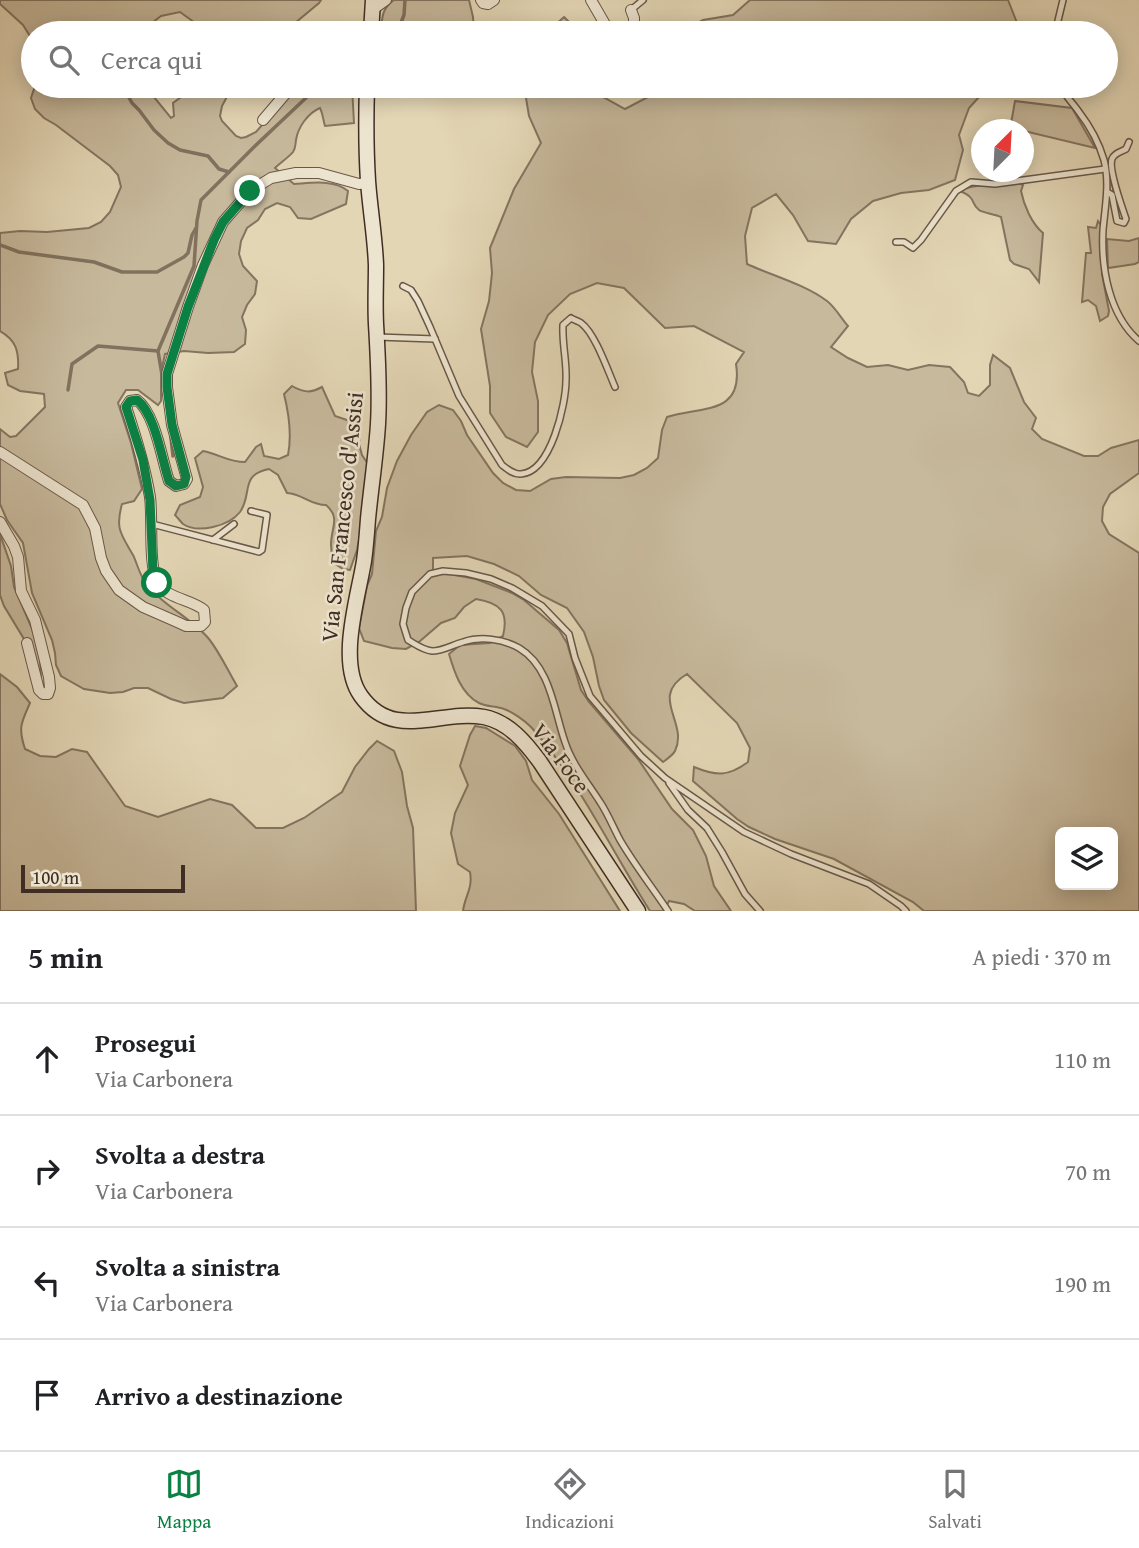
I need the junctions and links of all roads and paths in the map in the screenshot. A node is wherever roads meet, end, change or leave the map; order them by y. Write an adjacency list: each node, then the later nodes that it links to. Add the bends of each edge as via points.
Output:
1 (386, 0): 7 (street)
2 (481, 0): 3 (street, via 488,4)
3 (494, 0)
4 (591, 0): 9 (street)
5 (643, 0): 8 (lane)
6 (1063, 0): 11 (lane)
7 (372, 5)
8 (631, 10): 10 (street)
9 (603, 21)
10 (634, 21)
11 (1058, 21)
12 (281, 98): 15 (street)
13 (367, 98): 18 (main road, Via San Francesco d'Assisi)
14 (1067, 98): 17 (lane, via 1089,127)
15 (262, 120)
16 (1129, 142): 19 (lane, via 1112,159 1124,223 1117,221 1112,195)
17 (1105, 169): 19 (lane); 20 (lane, via 995,184 971,182 956,191 914,248)
18 (368, 183): 22 (main road, Via San Francesco d'Assisi); 29 (street, via 319,173 271,178 250,191 223,222 203,265 167,374 184,484 176,486 169,481 144,405 137,400 126,407 143,460)
19 (1107, 192): 24 (lane, via 1103,233 1108,284 1123,323)
20 (896, 242)
21 (402, 286): 23 (lane, via 411,290)
22 (377, 337): 23 (lane); 33 (main road, Via San Francesco d'Assisi, via 378,425 350,656 360,695 380,715)
23 (435, 339): 25 (lane, via 459,396 485,440 502,465 520,475 533,470 546,456 563,413 563,326 570,318 587,329)
24 (1139, 341)
25 (615, 387)
26 (0, 452): 29 (street, via 83,505 95,528 106,571 119,590 143,607 186,626 201,626 205,622 200,606 172,595 157,583)
27 (251, 512): 31 (lane, via 267,516 262,550)
28 (0, 522): 32 (street, via 18,557 21,591 35,620 49,677 48,694 39,690)
29 (152, 524): 31 (lane)
30 (234, 524): 31 (lane)
31 (213, 540)
32 (27, 643)
33 (397, 721): 35 (main road, Via Foce, via 469,716 511,730 540,762)
34 (665, 778): 36 (lane, via 590,696 569,634 542,606 502,583 466,573 430,574 412,592 403,624 408,640 418,646 430,651 464,642 499,640 523,650 534,661 582,776); 37 (lane, via 707,828); 38 (lane, via 744,832 869,884)
35 (638, 911)
36 (668, 911)
37 (760, 911)
38 (906, 911)

